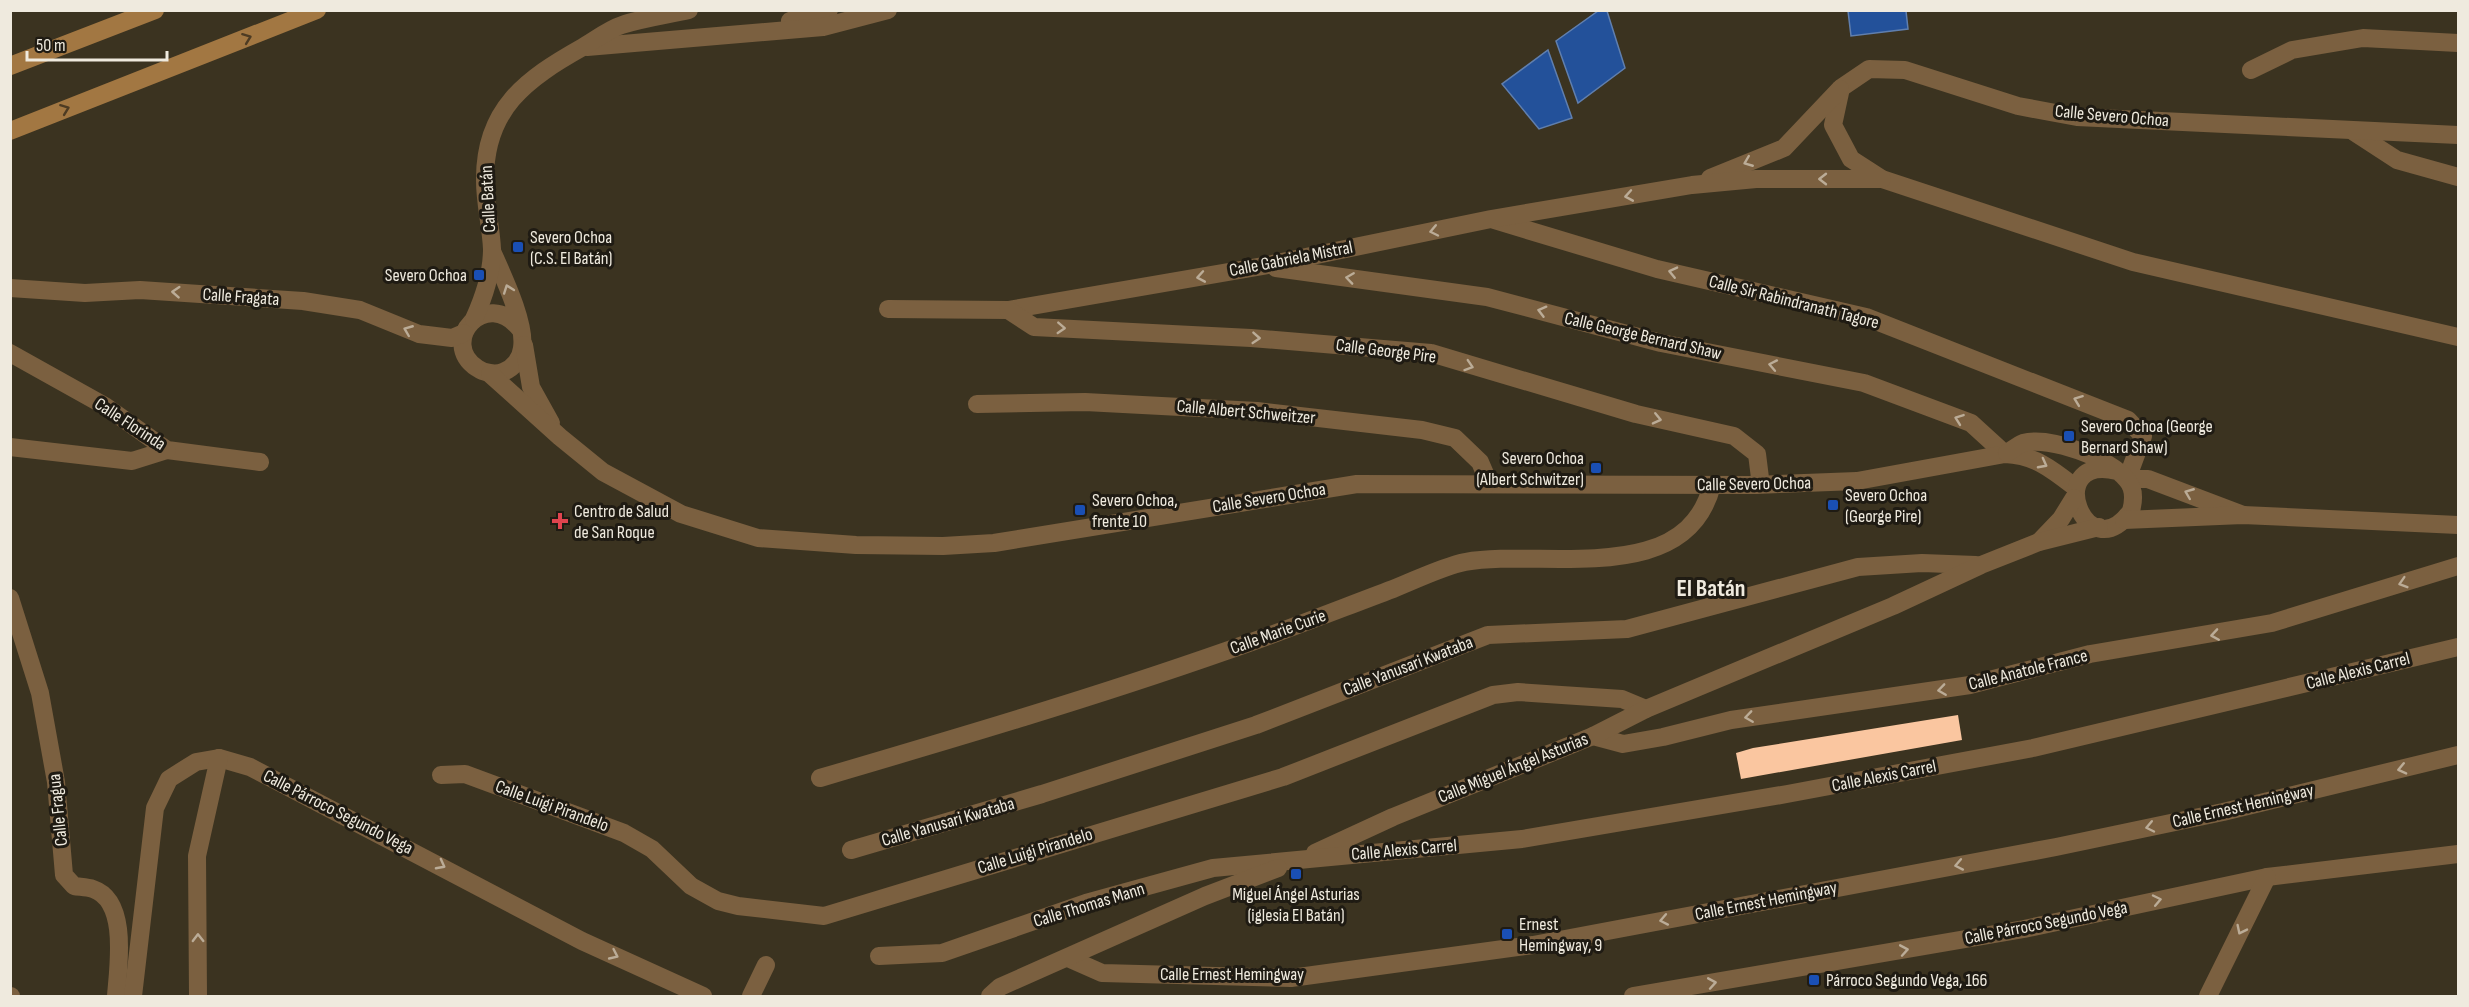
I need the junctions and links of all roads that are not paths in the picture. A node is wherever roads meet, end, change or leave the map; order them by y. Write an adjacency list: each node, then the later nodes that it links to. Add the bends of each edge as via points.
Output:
1 (155, 10): 9 (main road)
2 (317, 10): 12 (main road, one-way to 2)
3 (689, 10): 8 (street, Calle Batán, via 620,25)
4 (845, 10): 6 (street)
5 (888, 10): 6 (street, Calle Batán)
6 (826, 19): 8 (street, Calle Batán, via 747,32)
7 (2458, 44): 10 (street, via 2363,38 2292,50)
8 (582, 48): 19 (street, Calle Batán, via 534,76 510,99 494,127 486,150 485,182)
9 (10, 66)
10 (2251, 70)
11 (1841, 88): 13 (street, Calle Severo Ochoa, via 1869,69 1905,70 2018,106 2077,117); 16 (street, via 1833,125 1851,159); 17 (street, Calle Gabriela Mistral, one-way to 17, via 1784,148)
12 (10, 130)
13 (2352, 131): 14 (street, Calle Severo Ochoa); 15 (street, via 2397,160)
14 (2458, 135)
15 (2458, 177)
16 (1882, 179): 17 (street, Calle Gabriela Mistral, one-way to 17, via 1756,179); 26 (street, via 2133,262)
17 (1692, 185): 18 (street, Calle Gabriela Mistral, one-way to 18)
18 (1491, 219): 20 (street, Calle Gabriela Mistral, one-way to 20); 35 (street, Calle Sir Rabindranath Tagore, one-way to 18, via 2143,436 2128,420 1866,317 1657,268)
19 (492, 250): 24 (street, Calle Batán, via 485,294); 25 (street, Calle Batán, one-way to 19)
20 (1263, 266): 23 (street, Calle Gabriela Mistral, one-way to 23); 33 (street, Calle George Bernard Shaw, one-way to 20, via 1971,423 1864,383 1661,343 1487,297)
21 (10, 288): 24 (street, Calle Fragata, one-way to 21, via 452,338 419,334 360,310 303,301 140,290 85,293)
22 (888, 309): 23 (street, Calle Gabriela Mistral)
23 (1008, 310): 38 (street, Calle George Pire, one-way to 38, via 1035,327 1251,338 1431,353 1636,414 1734,436 1757,454 1760,478)
24 (469, 326): 25 (street, via 494,312 513,320); 28 (street, via 462,344 464,355 471,364)
25 (522, 335): 28 (street, via 522,354 514,365); 30 (street, Calle Severo Ochoa, via 531,387)
26 (2458, 337)
27 (10, 353): 32 (street, Calle Florinda, via 105,406)
28 (490, 374): 30 (street, Calle Severo Ochoa)
29 (977, 404): 36 (street, Calle Albert Schweitzer, via 1085,402 1245,410 1422,430 1455,438 1480,462)
30 (560, 437): 36 (street, Calle Severo Ochoa, via 603,472 681,514 758,538 856,546 994,543 1357,484)
31 (10, 447): 32 (street, via 132,461)
32 (167, 450): 34 (street, Calle Florinda)
33 (2005, 454): 35 (street, via 2023,443 2043,443 2093,454); 38 (street, Calle Severo Ochoa, via 1857,482); 39 (street, one-way to 39, via 2023,455 2047,465)
34 (260, 462)
35 (2122, 475): 39 (street, via 2105,468 2093,471 2083,478); 40 (street, one-way to 35, via 2148,479); 41 (street, via 2134,500)
36 (1490, 483): 37 (street, Calle Severo Ochoa)
37 (1712, 485): 38 (street, Calle Severo Ochoa); 54 (street, Calle Marie Curie, via 1706,507 1686,528 1655,550 1608,558 1463,563 1226,651 1004,724)
38 (1755, 485)
39 (2075, 493): 43 (street, via 2082,517); 44 (street, Calle Miguel Ángel Asturias, via 2061,519)
40 (2243, 515): 41 (street); 42 (street)
41 (2124, 520): 43 (street)
42 (2458, 525)
43 (2099, 527): 44 (street, Calle Miguel Ángel Asturias)
44 (2039, 542): 45 (street, Calle Miguel Ángel Asturias)
45 (1981, 565): 49 (street, Calle Miguel Ángel Asturias); 55 (street, Calle Yanusari Kwataba, via 1858,567 1627,629 1488,635 1256,725)
46 (2458, 566): 50 (street, Calle Anatole France, one-way to 50, via 2272,623 2090,654 1970,685 1731,720 1623,744)
47 (10, 598): 62 (street, Calle Fragua, via 40,693 56,782 64,875 74,886 95,890 112,905 119,933)
48 (2458, 647): 57 (street, Calle Alexis Carrel, via 2033,748 1786,794 1522,839)
49 (1646, 709): 50 (street, Calle Miguel Ángel Asturias); 53 (street, Calle Luigi Pirandelo, via 1622,699 1518,692 1493,695 1283,777 824,916 718,901 691,886 652,849 624,833 465,774)
50 (1593, 736): 57 (street, Calle Miguel Ángel Asturias)
51 (2458, 755): 60 (street, Calle Ernest Hemingway, one-way to 60, via 2223,812 2056,847 1533,945 1291,978 1102,973)
52 (219, 758): 63 (street, via 196,762 169,779 155,808); 64 (street, one-way to 52, via 197,856); 65 (street, Calle Párroco Segundo Vega, one-way to 65, via 250,767 582,941)
53 (441, 775)
54 (820, 778)
55 (851, 850)
56 (2458, 854): 58 (street, Calle Párroco Segundo Vega)
57 (1301, 859): 59 (street, Calle Thomas Mann, via 1214,868 1086,903 942,953); 60 (street, Calle Miguel Ángel Asturias, via 1205,896)
58 (2267, 877): 68 (street, Calle Párroco Segundo Vega, one-way to 58, via 2024,929); 69 (street, one-way to 69)
59 (879, 956)
60 (1068, 958): 67 (street, Calle Miguel Ángel Asturias, via 1000,987)
61 (766, 965): 66 (street)
62 (116, 996)
63 (133, 996)
64 (198, 996)
65 (704, 996)
66 (751, 996)
67 (990, 996)
68 (1633, 996)
69 (2208, 996)

